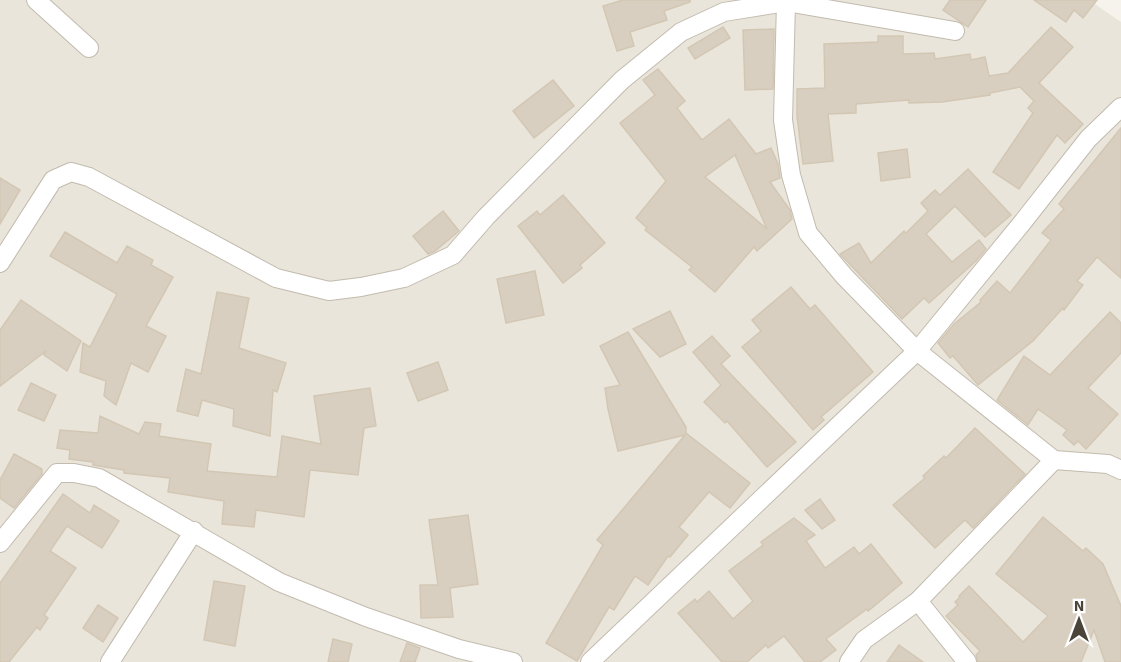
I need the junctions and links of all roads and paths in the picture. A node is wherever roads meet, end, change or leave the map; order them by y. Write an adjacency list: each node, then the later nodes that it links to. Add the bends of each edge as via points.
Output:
1 (36, 0): 4 (street)
2 (786, 2): 3 (street); 6 (street, via 724,12 681,32 622,80 453,255 404,278 329,291 276,278 89,177 71,172 53,180); 7 (street, via 783,120 791,175 808,233)
3 (956, 31)
4 (89, 48)
5 (1121, 106): 7 (street, via 1088,139)
6 (0, 263)
7 (917, 351): 8 (street); 15 (street)
8 (1054, 460): 9 (street, via 1108,464); 12 (street)
9 (1121, 470)
10 (194, 531): 11 (street, via 99,478 57,473); 13 (street); 14 (street, via 279,582 366,617)
11 (0, 543)
12 (918, 601): 16 (street, via 864,640); 17 (street)
13 (110, 662)
14 (513, 662)
15 (590, 662)
16 (849, 662)
17 (967, 662)

